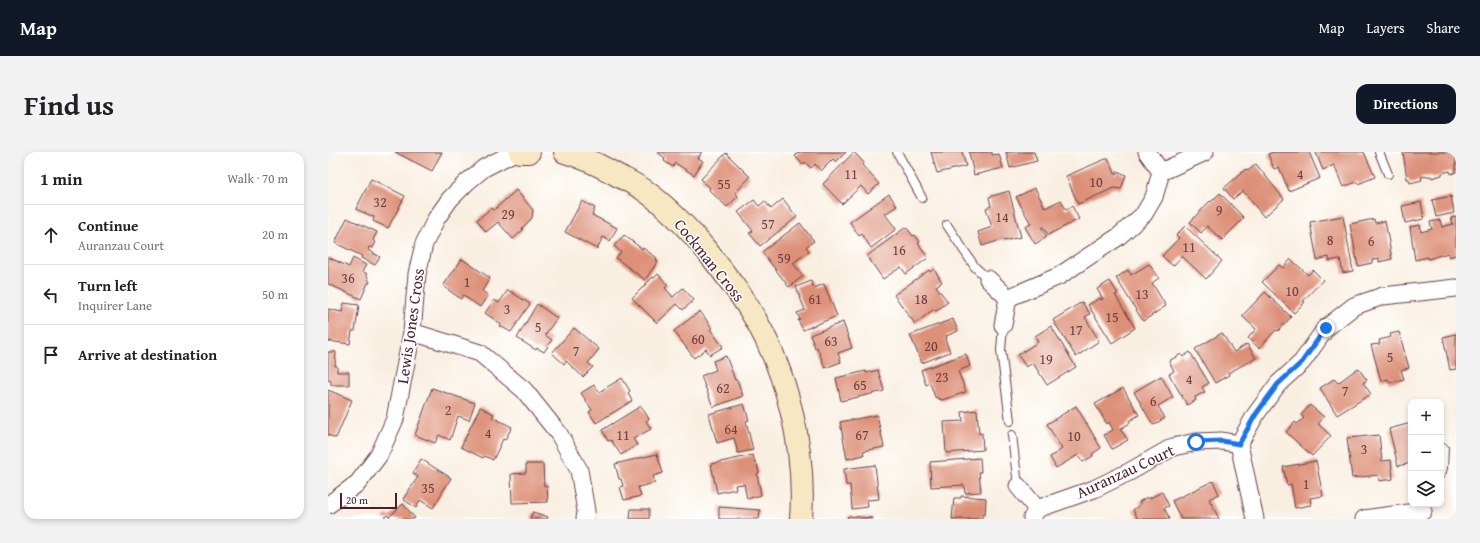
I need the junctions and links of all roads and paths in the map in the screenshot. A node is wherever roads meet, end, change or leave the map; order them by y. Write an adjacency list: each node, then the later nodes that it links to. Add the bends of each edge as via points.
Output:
1 (491, 152): 11 (street, Lewis Jones Cross)
2 (515, 152): 11 (street, Lewis Jones Cross)
3 (520, 152): 4 (street)
4 (530, 152)
5 (565, 152): 10 (street, Cockman Cross)
6 (898, 152): 14 (lane)
7 (1147, 152): 12 (street)
8 (1205, 152): 12 (street)
9 (1379, 152): 13 (lane)
10 (583, 155): 29 (street, Cockman Cross, via 643,189 667,208 731,280 751,311 770,348 795,426 800,467)
11 (484, 168): 20 (street, Lewis Jones Cross, via 450,199 436,219 424,244 416,274)
12 (1160, 172): 18 (street, via 1154,197 1144,214 1118,238 1060,276)
13 (1388, 174)
14 (922, 198)
15 (947, 225): 16 (lane, via 975,267)
16 (988, 279): 18 (street)
17 (1456, 288): 23 (street, via 1383,296 1354,306 1326,328 1302,362 1278,384 1256,414)
18 (1008, 298): 19 (street)
19 (1003, 325): 21 (lane, via 1001,350)
20 (412, 332): 25 (street, Lewis Jones Cross, via 395,419 379,455 358,483); 28 (street, via 480,353 524,390 559,434 579,470)
21 (1010, 421)
22 (1012, 435): 24 (lane, Auranzau Court)
23 (1239, 444): 27 (street, Auranzau Court, via 1222,441 1196,442 1173,447 1094,489); 30 (street)
24 (1018, 486): 27 (street, Auranzau Court)
25 (328, 505)
26 (1426, 511): 31 (street)
27 (1034, 514)
28 (585, 519)
29 (801, 519)
30 (1255, 519)
31 (1364, 519)

